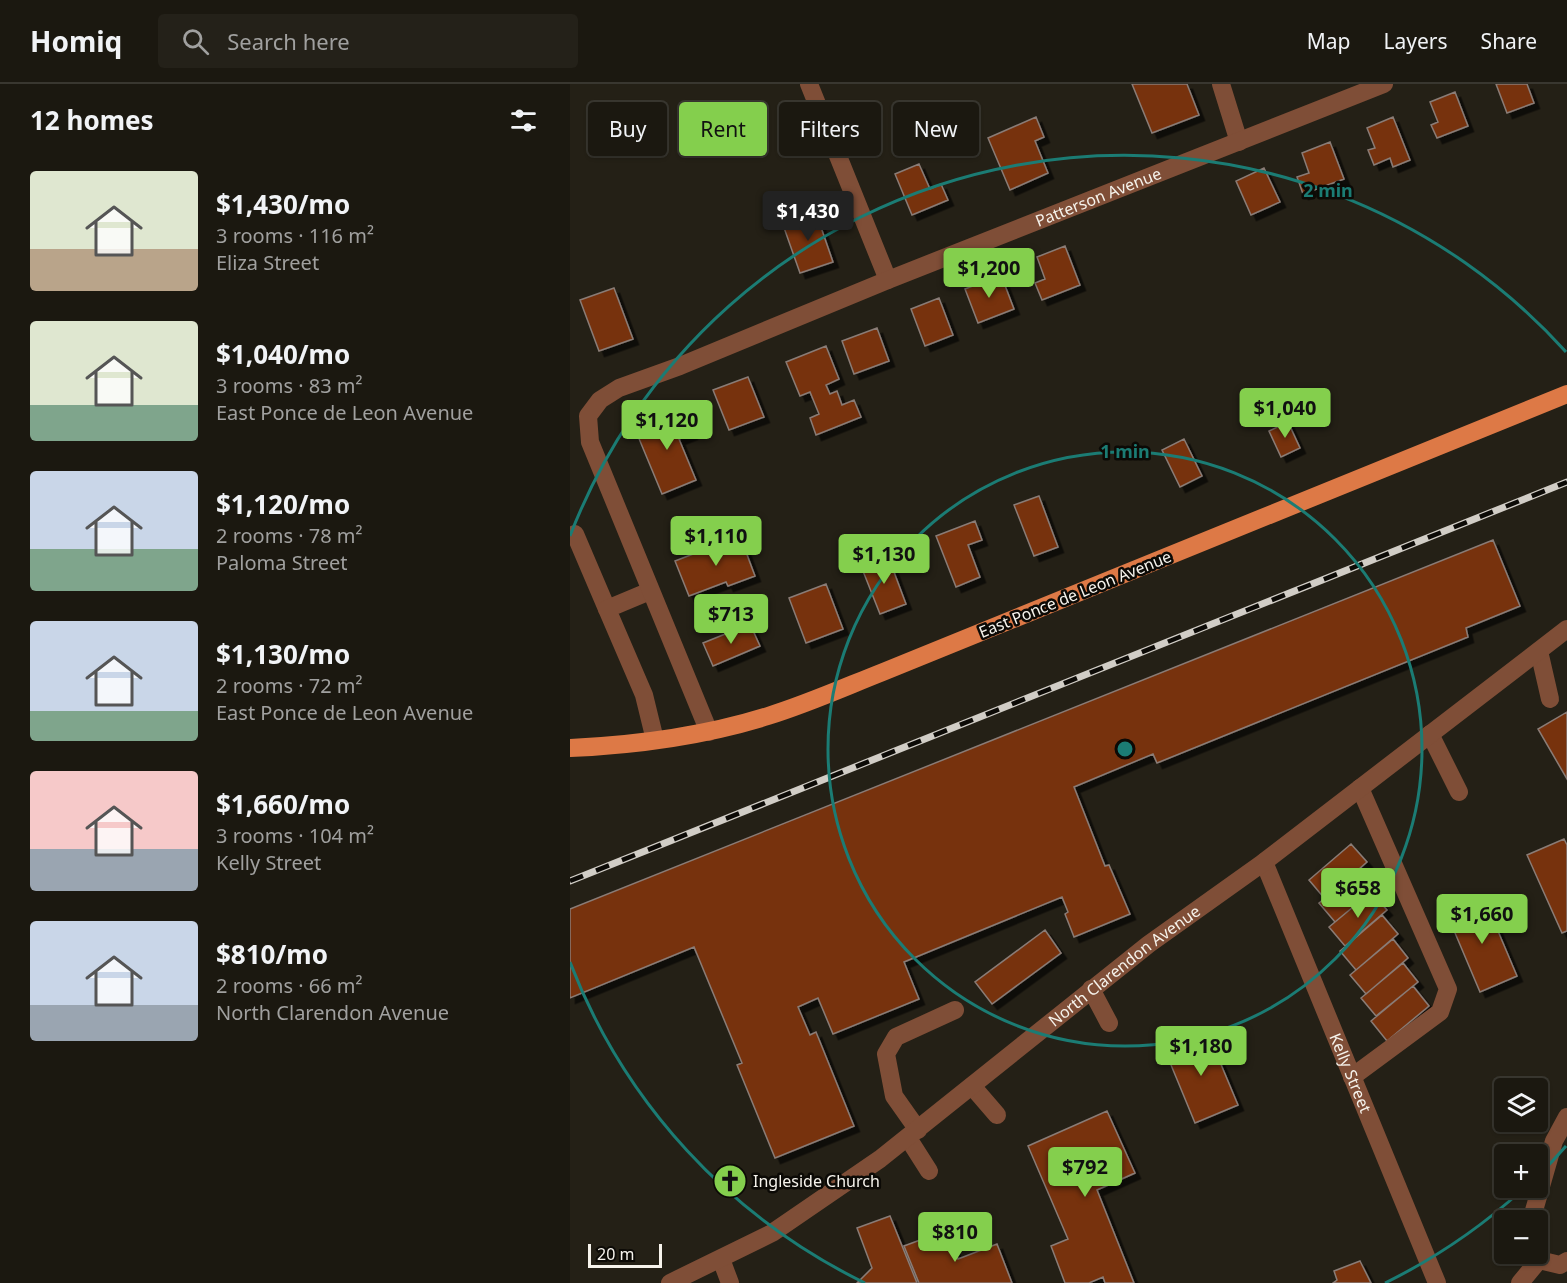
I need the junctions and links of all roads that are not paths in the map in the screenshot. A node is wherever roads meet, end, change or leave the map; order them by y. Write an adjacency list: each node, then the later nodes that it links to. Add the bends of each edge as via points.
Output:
1 (809, 84): 5 (street)
2 (1221, 84): 4 (street)
3 (1384, 84): 4 (street, Patterson Avenue)
4 (1239, 142): 5 (street, Patterson Avenue)
5 (888, 280): 8 (street, Patterson Avenue, via 619,388 600,400 588,416 590,442)
6 (1567, 394): 13 (main road, East Ponce de Leon Avenue, via 883,672 769,716)
7 (575, 534): 9 (street)
8 (650, 591): 9 (street); 13 (street)
9 (607, 609): 15 (street, via 644,695)
10 (1567, 629): 11 (street, North Clarendon Avenue)
11 (1539, 651): 12 (street); 14 (street, North Clarendon Avenue)
12 (1550, 699)
13 (709, 732): 15 (main road, East Ponce de Leon Avenue)
14 (1431, 734): 17 (street, North Clarendon Avenue); 18 (street)
15 (655, 740): 16 (main road, East Ponce de Leon Avenue)
16 (570, 748)
17 (1360, 788): 19 (street, North Clarendon Avenue); 23 (street, via 1448,989 1440,1012)
18 (1459, 792)
19 (1264, 862): 20 (street, North Clarendon Avenue); 23 (street, Kelly Street)
20 (1091, 989): 22 (street); 24 (street, North Clarendon Avenue)
21 (955, 1010): 27 (street, via 896,1037 886,1054 894,1096)
22 (1109, 1023)
23 (1352, 1077): 36 (street, Kelly Street)
24 (972, 1086): 25 (street); 27 (street, North Clarendon Avenue)
25 (997, 1115)
26 (1567, 1117): 29 (street, via 1554,1141)
27 (913, 1134): 28 (street); 30 (street, North Clarendon Avenue, via 772,1233)
28 (929, 1171)
29 (1534, 1210)
30 (721, 1258): 34 (street, North Clarendon Avenue); 35 (street)
31 (1548, 1261): 32 (street, via 1560,1265)
32 (1567, 1261)
33 (1533, 1264): 37 (street)
34 (670, 1283)
35 (730, 1283)
36 (1437, 1283)
37 (1520, 1283)

